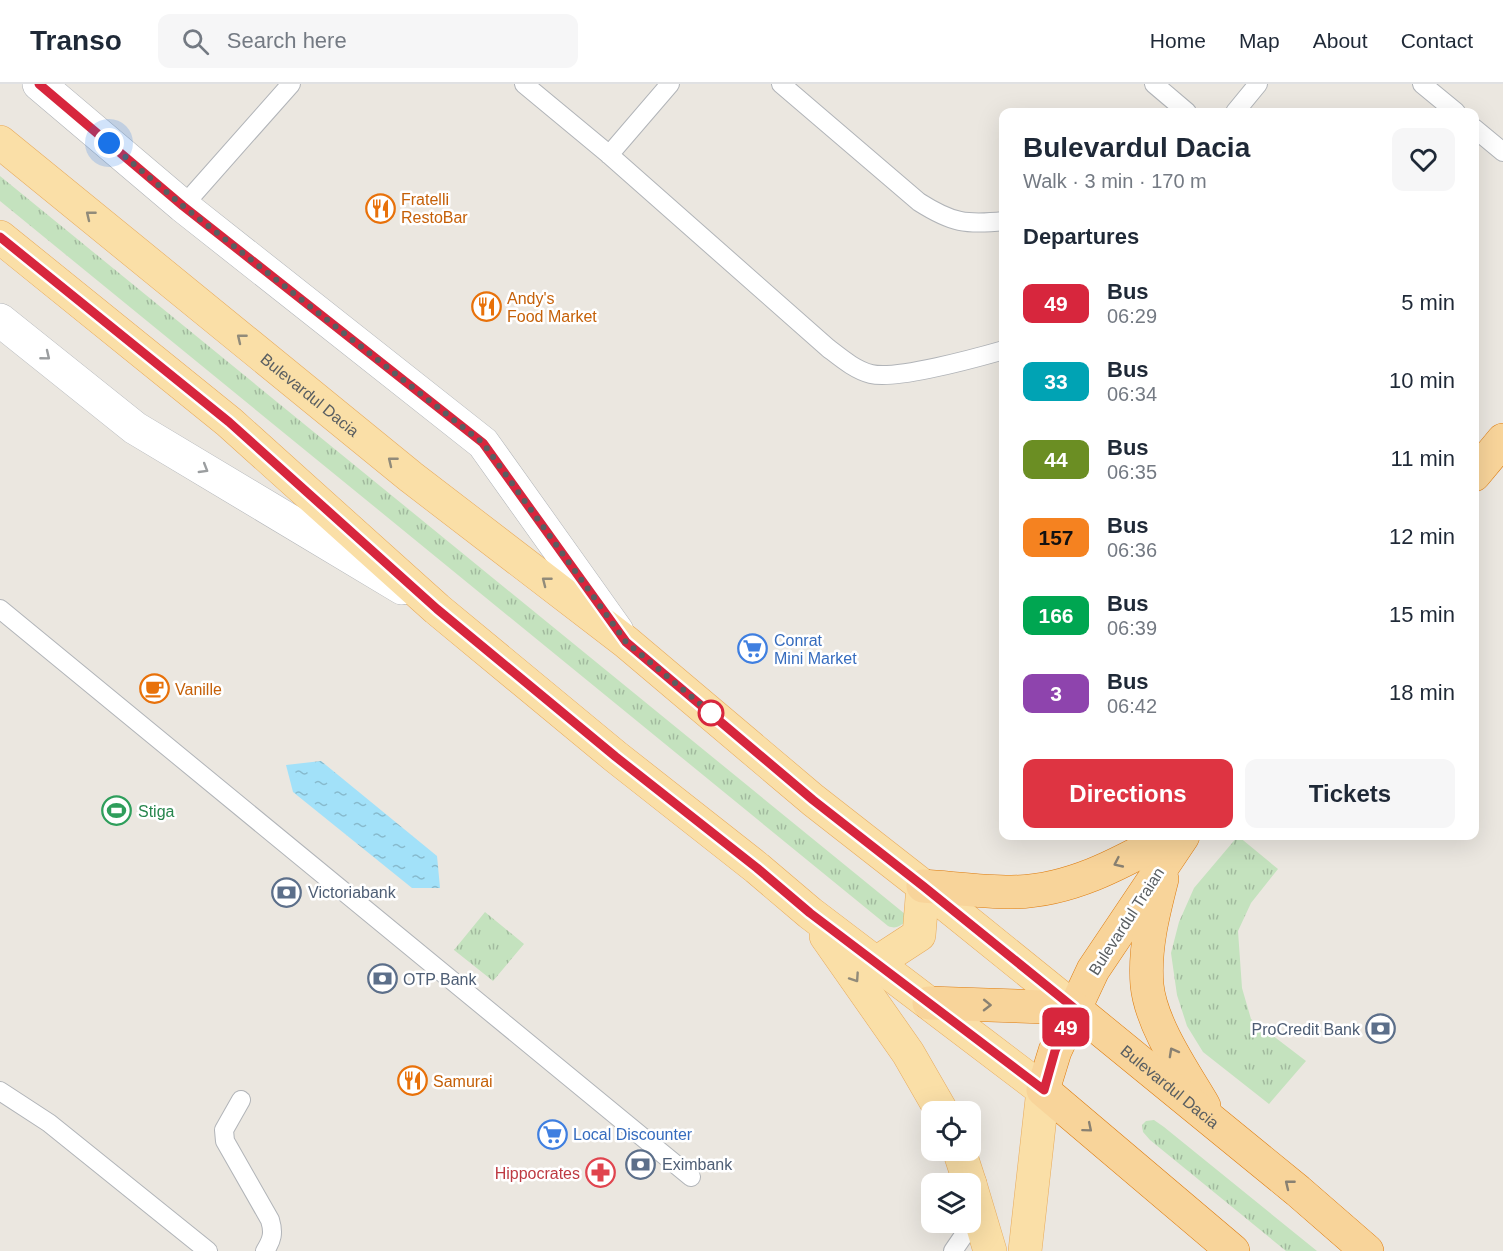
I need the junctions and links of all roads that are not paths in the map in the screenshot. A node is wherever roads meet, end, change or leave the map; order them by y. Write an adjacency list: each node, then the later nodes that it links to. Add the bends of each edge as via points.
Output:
1 (39, 84): 16 (street, Bulevardul Dacia)
2 (291, 84): 16 (lane)
3 (524, 84): 15 (lane)
4 (670, 84): 15 (lane)
5 (781, 84): 17 (lane, via 940,216 961,223)
6 (1154, 84): 9 (lane)
7 (1258, 84): 10 (lane)
8 (1422, 84): 11 (lane)
9 (1182, 108)
10 (1238, 108)
11 (1451, 108)
12 (1479, 132): 14 (lane)
13 (0, 142): 25 (main road, Bulevardul Dacia, one-way to 13, via 411,477)
14 (1503, 152)
15 (609, 155): 20 (lane, via 852,366 872,375 898,374)
16 (183, 206): 25 (street, Bulevardul Dacia, via 483,443)
17 (999, 221)
18 (0, 237): 24 (main road, via 229,422)
19 (0, 320): 24 (street, one-way to 24, via 135,428)
20 (999, 351)
21 (1503, 440): 22 (highway)
22 (1479, 469)
23 (0, 609): 37 (lane)
24 (437, 609): 28 (main road)
25 (626, 642): 27 (main road, Bulevardul Dacia, via 813,800)
26 (1173, 844): 27 (highway, one-way to 27, via 1073,882 1042,889 1011,892); 31 (highway, Bulevardul Traian, via 1093,970); 36 (highway, one-way to 26, via 1165,1036 1147,985 1150,930)
27 (923, 886): 29 (main road, via 919,934); 31 (main road, Bulevardul Dacia)
28 (810, 913): 29 (main road); 35 (main road, one-way to 35, via 908,1053)
29 (876, 963): 30 (main road)
30 (929, 1003): 31 (highway, one-way to 31); 32 (main road)
31 (1074, 1008): 32 (highway, Bulevardul Traian, via 1055,1051); 36 (highway, Bulevardul Dacia)
32 (1044, 1090): 45 (main road); 46 (highway, one-way to 46)
33 (0, 1091): 41 (lane, via 49,1123)
34 (241, 1100): 42 (lane, via 225,1130 225,1141 274,1231)
35 (936, 1101)
36 (1212, 1121): 39 (highway, Bulevardul Dacia, one-way to 36)
37 (691, 1177)
38 (981, 1221): 44 (main road)
39 (1333, 1221): 47 (highway, Bulevardul Dacia); 48 (street, Bulevardul Dacia)
40 (959, 1233): 43 (lane)
41 (208, 1251)
42 (265, 1251)
43 (953, 1251)
44 (990, 1251)
45 (1025, 1251)
46 (1233, 1251)
47 (1367, 1251)
48 (1388, 1251)

